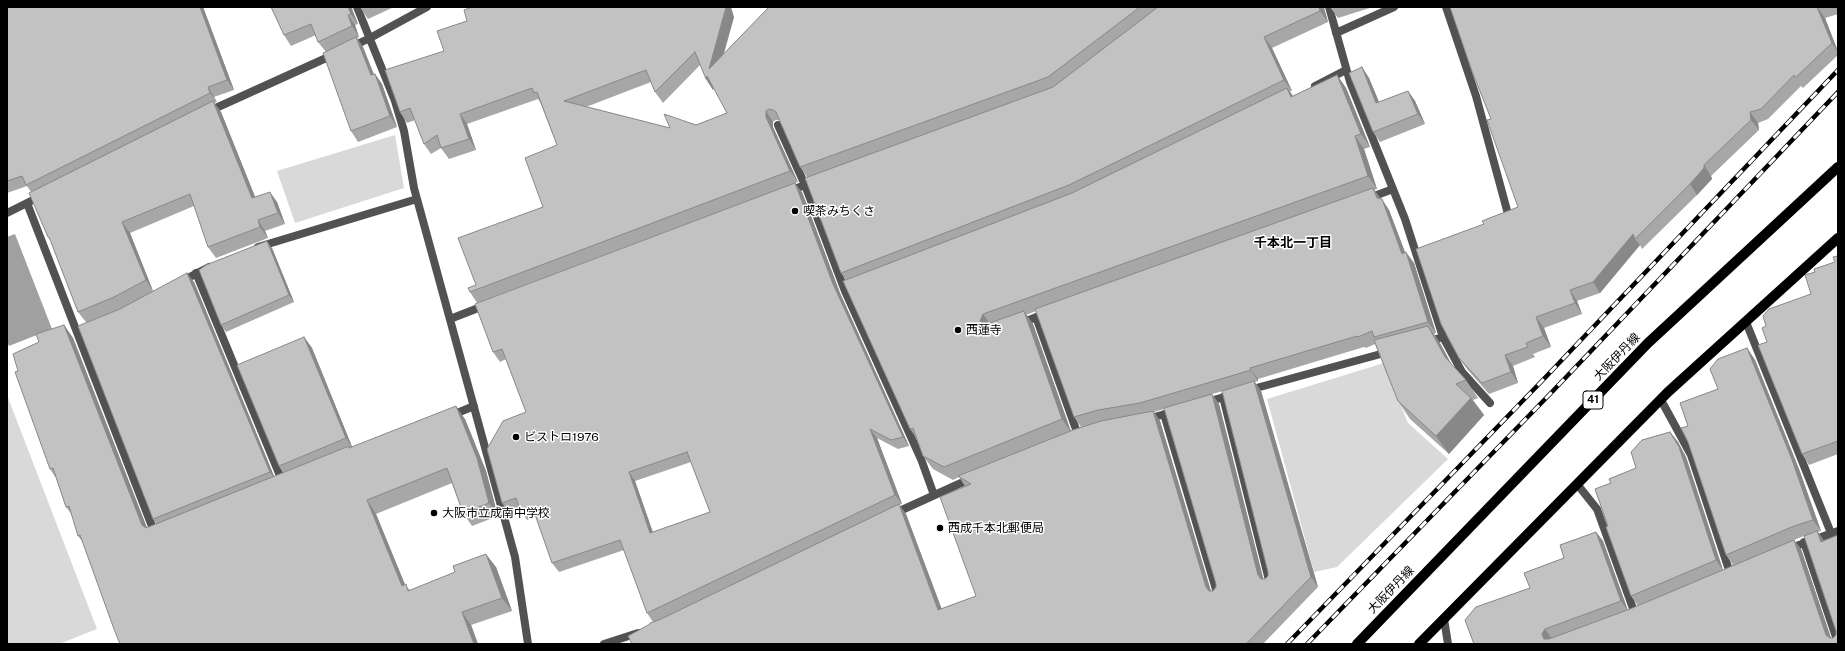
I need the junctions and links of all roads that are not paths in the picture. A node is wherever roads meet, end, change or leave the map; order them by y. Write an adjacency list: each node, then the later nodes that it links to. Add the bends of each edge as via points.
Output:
1 (357, 7): 7 (street)
2 (427, 7): 7 (street)
3 (1329, 7): 6 (street)
4 (1394, 7): 6 (street)
5 (1446, 7): 22 (street, via 1476,96)
6 (1336, 33): 8 (street)
7 (370, 38): 10 (street); 18 (street, via 396,101)
8 (1346, 70): 9 (street); 15 (street)
9 (1310, 88)
10 (199, 115)
11 (778, 125): 14 (street)
12 (1838, 167): 65 (main road, 大阪伊丹線 / 41, via 1648,343)
13 (827, 177): 14 (street)
14 (805, 185): 16 (street); 50 (street)
15 (1393, 189): 19 (street); 34 (street, via 1417,252)
16 (782, 194)
17 (41, 196): 20 (street)
18 (417, 199): 24 (street); 31 (street)
19 (1363, 200)
20 (27, 203): 21 (street); 53 (street, via 80,330 156,536)
21 (7, 213)
22 (1508, 214)
23 (1838, 238): 32 (main road)
24 (248, 251)
25 (219, 263): 26 (street)
26 (196, 273): 27 (street); 48 (street)
27 (177, 284)
28 (494, 302): 31 (street)
29 (1058, 309): 30 (street)
30 (1036, 317): 33 (street); 46 (street)
31 (450, 318): 41 (street)
32 (1746, 322): 38 (main road); 52 (street)
33 (1015, 325)
34 (1443, 337): 35 (street); 39 (street, via 1462,372)
35 (1420, 343)
36 (1397, 349): 37 (street)
37 (1223, 397): 40 (street); 57 (street)
38 (1661, 400): 49 (main road); 56 (street, via 1691,455)
39 (1490, 403)
40 (1200, 404)
41 (474, 406): 44 (street); 63 (street, via 515,557)
42 (1186, 408): 43 (street)
43 (1164, 414): 45 (street); 58 (street)
44 (444, 418)
45 (1135, 421)
46 (1078, 436)
47 (982, 474): 50 (street)
48 (283, 483)
49 (1578, 484): 59 (street, via 1597,509); 60 (main road)
50 (934, 494): 51 (street)
51 (885, 518)
52 (1835, 532): 54 (street)
53 (163, 533)
54 (1804, 542): 55 (street); 62 (street)
55 (1777, 553)
56 (1730, 573)
57 (1270, 584)
58 (1218, 596)
59 (1635, 614)
60 (1444, 619): 66 (main road); 67 (street)
61 (649, 630): 64 (street)
62 (1838, 643)
63 (528, 644)
64 (604, 644)
65 (1357, 644)
66 (1419, 644)
67 (1448, 644)

